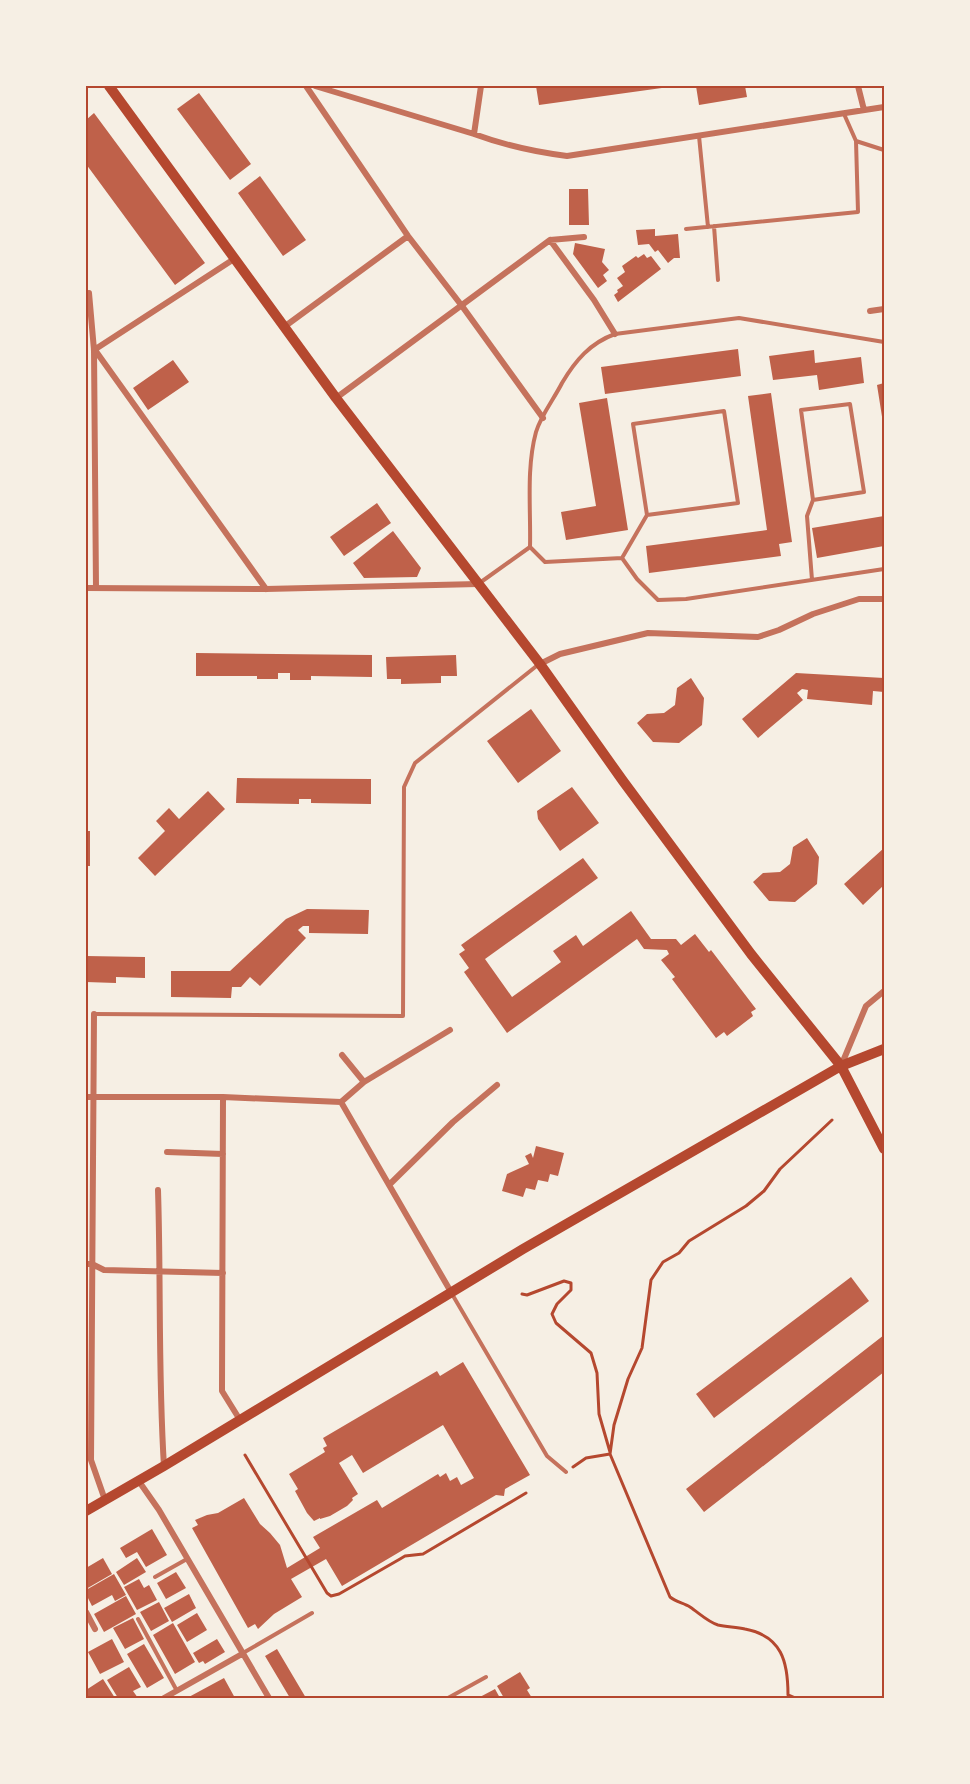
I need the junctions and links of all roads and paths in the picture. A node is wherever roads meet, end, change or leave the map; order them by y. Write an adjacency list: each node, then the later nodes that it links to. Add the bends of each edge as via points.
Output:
1 (109, 86): 18 (main road)
2 (306, 86): 15 (street)
3 (315, 86): 9 (street)
4 (482, 86): 9 (street)
5 (858, 86): 7 (street)
6 (885, 107): 7 (street)
7 (864, 110): 8 (street)
8 (844, 113): 10 (street); 11 (lane)
9 (474, 134): 10 (street, via 532,151 567,156)
10 (699, 136): 13 (lane)
11 (856, 141): 12 (lane); 13 (lane, via 858,212)
12 (885, 150)
13 (711, 226): 14 (lane); 19 (lane)
14 (686, 229)
15 (408, 236): 21 (street); 24 (street)
16 (584, 237): 17 (street)
17 (549, 240): 21 (street); 25 (street)
18 (234, 259): 24 (main road); 28 (street)
19 (718, 280)
20 (88, 293): 28 (street)
21 (462, 306): 29 (street); 30 (street)
22 (885, 309): 23 (street)
23 (870, 311)
24 (284, 327): 29 (main road)
25 (615, 334): 26 (lane, via 739,318); 30 (lane, via 582,354)
26 (885, 342)
27 (86, 350): 28 (street)
28 (94, 350): 39 (street); 40 (street)
29 (336, 398): 37 (main road)
30 (543, 418): 33 (lane, via 537,431 530,476)
31 (813, 500): 31 (lane, via 864,492 850,404 801,410); 36 (lane, via 807,516)
32 (647, 515): 32 (lane, via 738,503 724,411 633,424); 34 (lane)
33 (530, 547): 34 (lane, via 545,562); 37 (lane)
34 (622, 558): 36 (lane, via 658,600)
35 (885, 569): 36 (lane)
36 (812, 580)
37 (477, 584): 40 (street); 42 (main road)
38 (86, 588): 39 (street)
39 (96, 588): 40 (street)
40 (266, 589)
41 (885, 599): 42 (street, via 859,599 758,637 648,633 560,654)
42 (540, 664): 44 (lane, via 415,763 404,787 403,1016); 48 (main road, via 744,944)
43 (885, 991): 48 (street, via 866,1006)
44 (94, 1014): 51 (street)
45 (450, 1030): 49 (street)
46 (885, 1049): 48 (main road)
47 (342, 1055): 49 (street)
48 (841, 1066): 55 (main road); 63 (main road)
49 (364, 1082): 53 (street)
50 (497, 1085): 58 (street)
51 (89, 1097): 52 (street); 60 (street)
52 (223, 1097): 53 (street); 57 (street)
53 (341, 1102): 58 (street)
54 (832, 1120): 66 (path, via 780,1169 764,1191 689,1241 679,1253 663,1262 651,1280 642,1348 614,1425)
55 (885, 1149)
56 (167, 1152): 57 (street)
57 (223, 1154): 62 (street)
58 (389, 1185): 63 (street)
59 (158, 1190): 61 (street)
60 (89, 1264): 61 (street, via 104,1270); 72 (street, via 91,1460)
61 (161, 1271): 62 (street); 68 (street)
62 (223, 1273): 65 (street, via 222,1391)
63 (451, 1292): 65 (main road); 69 (lane, via 547,1456)
64 (522, 1294): 66 (path, via 564,1281 571,1283 571,1290 552,1314 556,1323 591,1353 597,1373 599,1414)
65 (240, 1420): 68 (main road)
66 (610, 1454): 69 (path, via 585,1458); 83 (path, via 670,1597 715,1625 768,1636 782,1654 788,1675)
67 (244, 1455): 71 (path, via 331,1596 405,1556 420,1556)
68 (164, 1466): 70 (main road)
69 (566, 1472)
70 (138, 1480): 72 (main road); 74 (street)
71 (526, 1493)
72 (105, 1500): 73 (main road)
73 (86, 1511)
74 (187, 1559): 75 (lane); 80 (street)
75 (155, 1577)
76 (86, 1612): 79 (street)
77 (312, 1613): 80 (lane)
78 (138, 1619): 82 (lane)
79 (95, 1629)
80 (242, 1653): 82 (street); 85 (street)
81 (486, 1677): 86 (lane)
82 (177, 1691): 84 (street)
83 (787, 1697): 87 (path)
84 (164, 1698)
85 (269, 1698)
86 (448, 1698)
87 (795, 1698)

